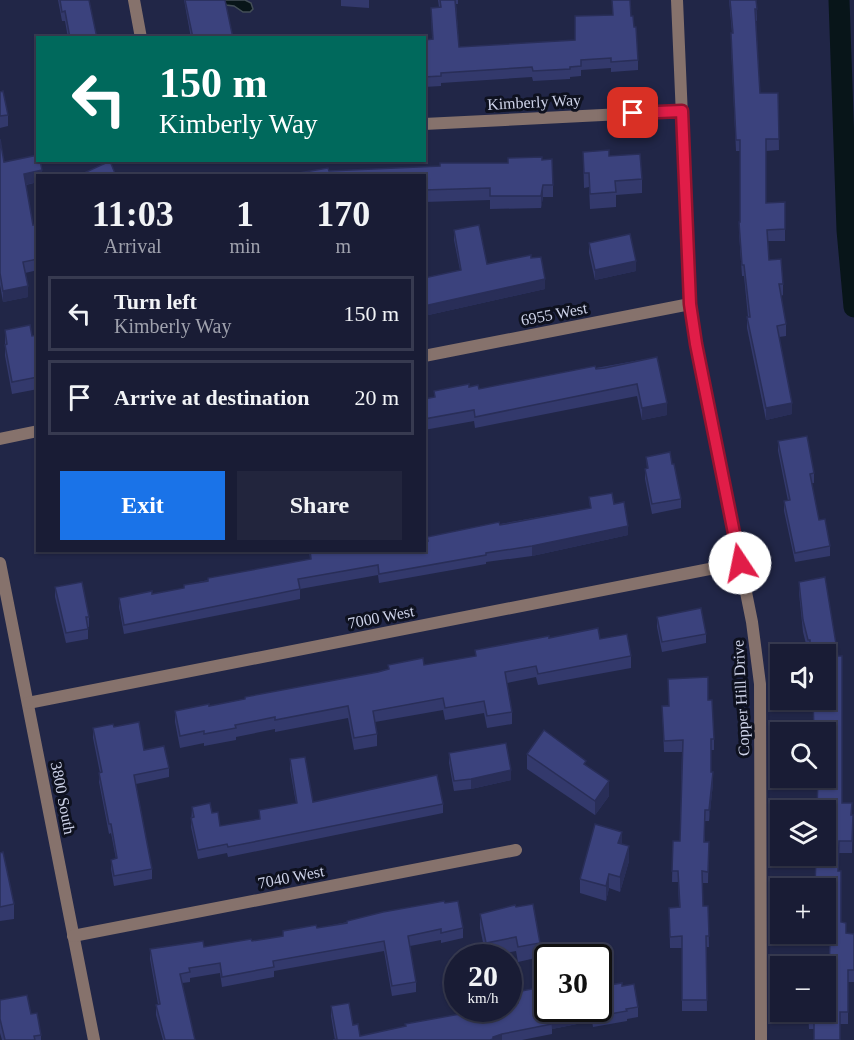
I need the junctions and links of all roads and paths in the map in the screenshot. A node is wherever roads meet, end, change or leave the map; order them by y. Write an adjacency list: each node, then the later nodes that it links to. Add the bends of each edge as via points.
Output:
1 (134, 0): 3 (street)
2 (677, 0): 4 (street, Copper Hill Drive)
3 (141, 36)
4 (682, 111): 5 (street, Kimberly Way); 6 (street, Copper Hill Drive)
5 (426, 124)
6 (690, 304): 7 (street, 6955 West); 11 (street, Copper Hill Drive)
7 (426, 356)
8 (36, 431): 9 (street)
9 (0, 439)
10 (0, 563): 12 (street, 3800 South)
11 (740, 563): 12 (street, 7000 West); 16 (street, Copper Hill Drive, via 760,684)
12 (28, 703): 14 (street, 3800 South)
13 (516, 850): 14 (street, 7040 West)
14 (73, 936): 15 (street, 3800 South)
15 (94, 1040)
16 (761, 1040)

